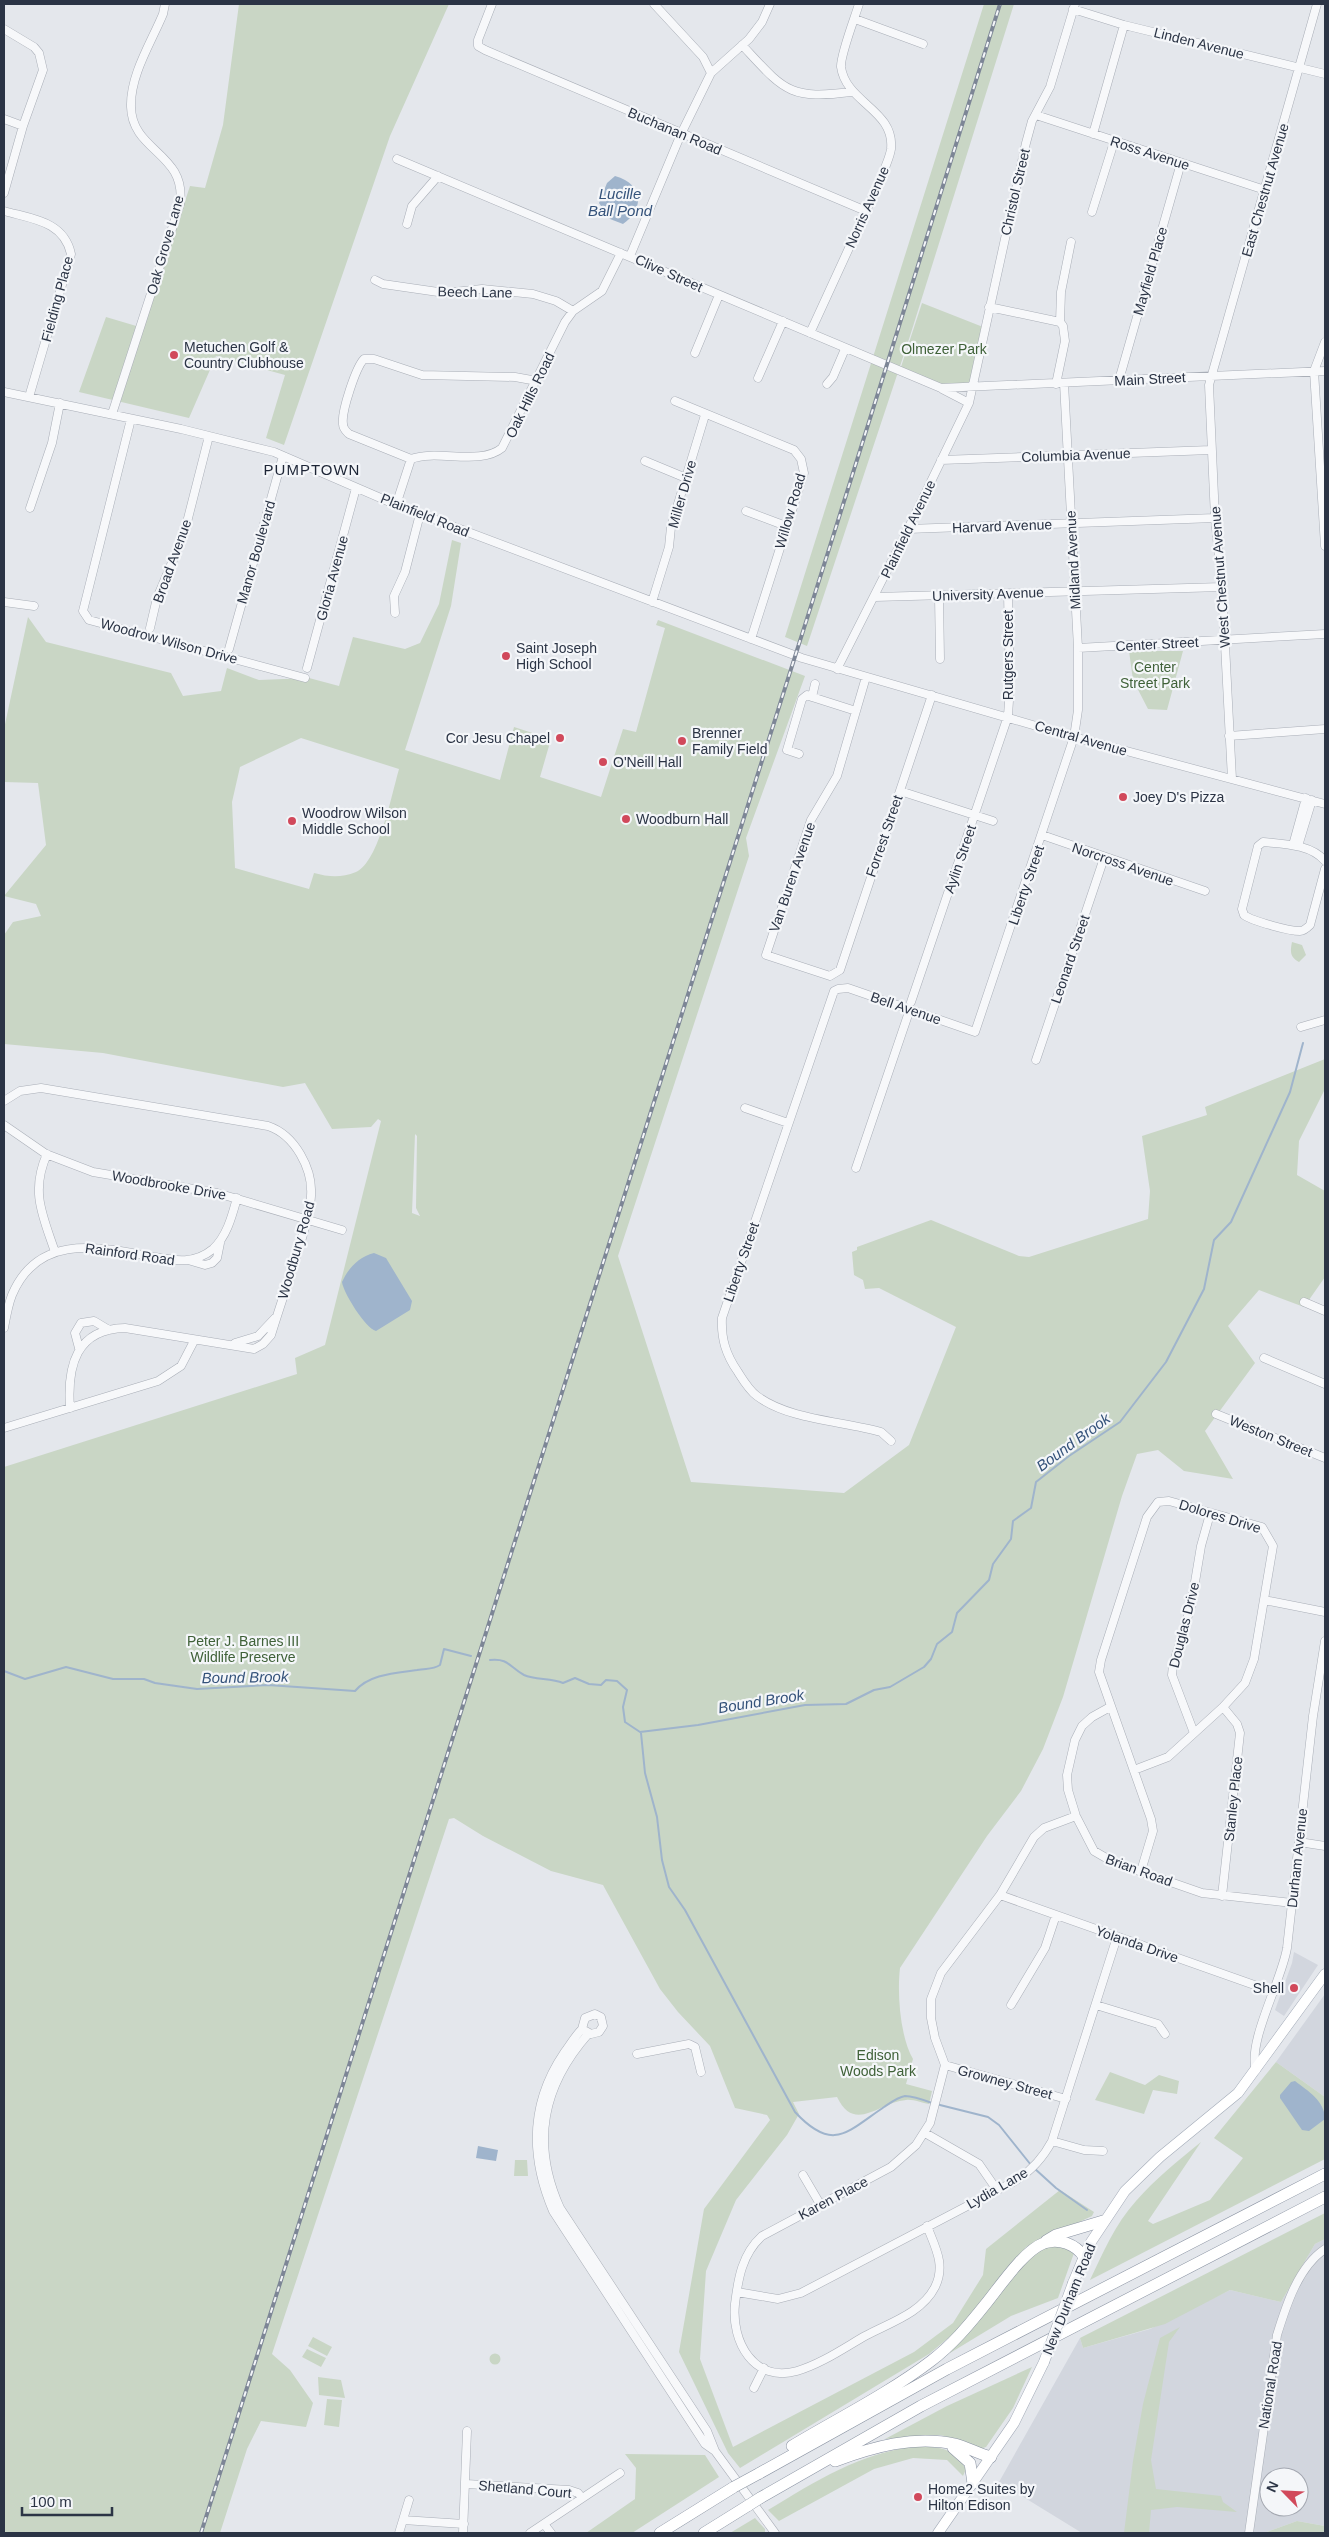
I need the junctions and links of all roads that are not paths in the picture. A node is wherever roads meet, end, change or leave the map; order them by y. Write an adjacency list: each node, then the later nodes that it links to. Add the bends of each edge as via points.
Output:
1 (165, 4): 60 (street, Oak Grove Lane, via 135,82 131,113 137,130 178,175 182,192)
2 (492, 4): 20 (street, Buchanan Road, via 478,46)
3 (654, 4): 14 (street, via 703,57)
4 (770, 4): 12 (street, via 762,22)
5 (859, 4): 8 (street, Norris Avenue)
6 (1317, 4): 13 (street, East Chestnut Avenue)
7 (1074, 6): 9 (street, Linden Avenue); 17 (street, Christol Street, via 1050,87)
8 (855, 19): 11 (street); 16 (street, Norris Avenue, via 841,65 845,82)
9 (1124, 24): 13 (street, Linden Avenue); 21 (street)
10 (4, 29): 19 (street, via 34,47 43,61 41,81)
11 (923, 44)
12 (742, 46): 14 (street); 16 (street, via 791,91 807,96)
13 (1299, 67): 15 (street, Linden Avenue); 26 (street, East Chestnut Avenue)
14 (711, 73): 20 (street)
15 (1325, 74)
16 (852, 92): 28 (street, Norris Avenue, via 878,113 890,131 891,149)
17 (1036, 115): 21 (street, Ross Avenue); 37 (street, Christol Street, via 1026,143)
18 (4, 119): 19 (street)
19 (23, 126): 27 (street)
20 (681, 134): 28 (street, Buchanan Road); 34 (street)
21 (1093, 134): 22 (street, Ross Avenue)
22 (1114, 142): 24 (street, Ross Avenue); 30 (street)
23 (398, 158): 25 (street, Clive Street)
24 (1181, 163): 26 (street, Ross Avenue); 49 (street, Mayfield Place)
25 (438, 176): 31 (street, via 412,206); 33 (street, Clive Street)
26 (1265, 190): 47 (street, East Chestnut Avenue)
27 (4, 192)
28 (866, 211): 41 (street, Norris Avenue)
29 (4, 212): 56 (street, Fielding Place, via 53,226 66,240 71,254)
30 (1092, 212)
31 (406, 224)
32 (1071, 242): 40 (street, Midland Avenue, via 1061,292)
33 (621, 253): 34 (street, Clive Street); 38 (street, Oak Hills Road, via 602,291)
34 (630, 256): 36 (street, Clive Street)
35 (374, 280): 38 (street, Beech Lane, via 445,293 482,289 533,294 556,301)
36 (719, 295): 39 (street, Clive Street); 44 (street)
37 (989, 308): 40 (street); 53 (street, Christol Street)
38 (573, 312): 50 (street, Oak Hills Road)
39 (783, 321): 41 (street, Clive Street); 48 (street)
40 (1060, 322): 51 (street, Midland Avenue, via 1065,341)
41 (810, 333): 43 (street, Clive Street)
42 (1325, 342): 45 (street)
43 (845, 349): 52 (street, via 833,377); 54 (street, Clive Street)
44 (695, 353)
45 (1314, 371): 46 (street, Main Street); 47 (street, Main Street); 80 (street)
46 (1325, 371)
47 (1211, 376): 49 (street, Main Street); 64 (street, West Chestnut Avenue)
48 (758, 378)
49 (1119, 380): 51 (street, Main Street)
50 (537, 381): 67 (street, Oak Hills Road, via 507,441 497,452 428,455); 67 (street, via 506,376 422,375 374,359 364,359 357,370 343,418 344,429 349,434)
51 (1060, 383): 53 (street, Main Street); 65 (street, Midland Avenue)
52 (826, 384)
53 (974, 386): 54 (street, Clive Street); 59 (street, Plainfield Avenue)
54 (941, 388): 59 (street, Clive Street)
55 (4, 392): 56 (street, Plainfield Road)
56 (29, 397): 58 (street, Plainfield Road)
57 (675, 401): 61 (street, Willow Road)
58 (60, 403): 60 (street, Plainfield Road); 73 (street, via 52,443)
59 (969, 403): 68 (street, Plainfield Avenue)
60 (112, 414): 62 (street, Plainfield Road)
61 (705, 415): 70 (street, Miller Drive); 78 (street, Willow Road, via 794,450 801,459 804,473)
62 (131, 419): 63 (street, Plainfield Road); 100 (street, Woodrow Wilson Drive, via 83,611 89,620)
63 (209, 436): 66 (street, Plainfield Road); 90 (street, Broad Avenue, via 184,534 158,598)
64 (1212, 450): 65 (street, Columbia Avenue); 76 (street, West Chestnut Avenue)
65 (1069, 455): 68 (street, Columbia Avenue); 77 (street, Midland Avenue)
66 (283, 456): 71 (street, Plainfield Road); 95 (street, Manor Boulevard)
67 (411, 459): 72 (street)
68 (941, 460): 79 (street, Plainfield Avenue)
69 (645, 461): 70 (street)
70 (686, 478): 87 (street, Miller Drive)
71 (356, 488): 72 (street, Plainfield Road); 97 (street, Gloria Avenue)
72 (396, 505): 75 (street, Plainfield Road)
73 (30, 508)
74 (746, 511): 78 (street)
75 (420, 514): 87 (street, Plainfield Road); 89 (street, via 405,572 394,596)
76 (1215, 518): 77 (street, Harvard Avenue); 81 (street, West Chestnut Avenue)
77 (1071, 524): 79 (street, Harvard Avenue); 82 (street, Midland Avenue)
78 (786, 526): 92 (street, Willow Road)
79 (908, 529): 85 (street, Plainfield Avenue)
80 (1325, 546)
81 (1222, 587): 82 (street, University Avenue); 93 (street, West Chestnut Avenue)
82 (1075, 592): 83 (street, University Avenue); 94 (street, Midland Avenue)
83 (1008, 594): 84 (street, University Avenue); 105 (street, Rutgers Street)
84 (939, 596): 85 (street, University Avenue); 96 (street)
85 (874, 597): 98 (street, Plainfield Avenue)
86 (4, 602): 88 (street)
87 (652, 602): 92 (street, Plainfield Road)
88 (34, 606)
89 (396, 613)
90 (150, 628)
91 (1325, 634): 93 (street, Center Street)
92 (751, 639): 98 (street, Plainfield Road)
93 (1225, 641): 94 (street, Center Street); 107 (street, West Chestnut Avenue)
94 (1078, 648): 108 (street, Midland Avenue, via 1078,710)
95 (229, 649)
96 (940, 659)
97 (307, 668)
98 (837, 669): 99 (street, Central Avenue)
99 (866, 677): 102 (street, Central Avenue); 104 (street, Van Buren Avenue)
100 (304, 678)
101 (815, 684): 103 (street)
102 (932, 695): 105 (street, Central Avenue); 111 (street, Forrest Street)
103 (812, 696): 104 (street); 109 (street, via 802,699 787,750)
104 (856, 711): 122 (street, Van Buren Avenue, via 837,776 811,820 766,955)
105 (1008, 716): 108 (street, Central Avenue); 114 (street, Aylin Street)
106 (1325, 730): 107 (street)
107 (1229, 736): 110 (street, West Chestnut Avenue)
108 (1074, 737): 110 (street, Central Avenue); 116 (street, Liberty Street)
109 (799, 754)
110 (1232, 779): 112 (street, Central Avenue)
111 (900, 791): 114 (street); 122 (street, Forrest Street, via 842,963)
112 (1309, 799): 113 (street, Central Avenue); 117 (street)
113 (1325, 804)
114 (974, 815): 115 (street); 124 (street, Aylin Street)
115 (994, 821)
116 (1042, 836): 118 (street, Norcross Avenue); 127 (street, Liberty Street)
117 (1295, 845): 119 (street); 120 (street, via 1263,842 1258,846 1242,909 1248,918 1300,932 1305,930 1310,925)
118 (1104, 858): 121 (street, Norcross Avenue); 128 (street, Leonard Street)
119 (1325, 861)
120 (1325, 870)
121 (1205, 891)
122 (834, 975)
123 (838, 989): 124 (street, Bell Avenue, via 848,988); 131 (street, Liberty Street, via 831,995)
124 (911, 1006): 127 (street, Bell Avenue); 134 (street, Aylin Street)
125 (1325, 1020): 126 (street)
126 (1302, 1027)
127 (975, 1032)
128 (1036, 1060)
129 (4, 1100): 136 (street, Woodbury Road, via 20,1091 41,1088 276,1128 298,1150 310,1180)
130 (745, 1108): 131 (street)
131 (788, 1123): 152 (street, Liberty Street, via 723,1314 722,1339 745,1384 767,1403 786,1411 881,1432)
132 (4, 1125): 133 (street, Woodbrooke Drive)
133 (47, 1154): 135 (street, Woodbrooke Drive, via 92,1172); 139 (street, via 40,1170 38,1203)
134 (856, 1168)
135 (236, 1198): 136 (street, Woodbrooke Drive); 138 (street, Rainford Road)
136 (308, 1219): 137 (street, Woodbrooke Drive); 145 (street, Woodbury Road, via 276,1317 254,1338 223,1344)
137 (342, 1230)
138 (220, 1241): 140 (street, Rainford Road, via 207,1253); 140 (street, via 217,1258 212,1264)
139 (55, 1252): 140 (street, Rainford Road, via 90,1246); 143 (street, Rainford Road, via 36,1264 17,1285 11,1296)
140 (188, 1260)
141 (1304, 1302): 142 (street)
142 (1325, 1311)
143 (4, 1328)
144 (109, 1330): 145 (street, via 125,1328); 146 (street, via 94,1336); 146 (street, via 94,1321 81,1323 75,1333)
145 (194, 1341): 149 (street, via 181,1366 172,1374)
146 (79, 1348): 149 (street, via 68,1382)
147 (1264, 1358): 148 (street)
148 (1325, 1384)
149 (70, 1408): 151 (street)
150 (1216, 1414): 153 (street, Weston Street)
151 (4, 1428)
152 (891, 1441)
153 (1325, 1458)
154 (1210, 1514): 155 (street, Dolores Drive, via 1266,1530 1273,1546); 158 (street, Dolores Drive, via 1169,1501 1158,1502 1147,1517 1101,1660 1099,1672); 160 (street, Douglas Drive, via 1172,1675)
155 (1264, 1600): 156 (street); 159 (street, Dolores Drive, via 1250,1674 1240,1691)
156 (1325, 1612)
157 (1325, 1641): 163 (street, Durham Avenue)
158 (1110, 1707): 161 (street, Dolores Drive); 162 (street, Brian Road, via 1087,1721 1075,1740 1066,1775)
159 (1223, 1708): 160 (street, Dolores Drive); 167 (street, Stanley Place, via 1237,1724 1240,1733)
160 (1194, 1733): 161 (street, Dolores Drive, via 1168,1757)
161 (1134, 1770): 165 (street, Dolores Drive, via 1153,1831)
162 (1076, 1816): 165 (street, Brian Road, via 1094,1851 1103,1858); 166 (street, via 1044,1828 1034,1837)
163 (1299, 1842): 164 (street); 168 (street, Durham Avenue)
164 (1325, 1846)
165 (1141, 1871): 167 (street, Brian Road)
166 (1000, 1895): 169 (street, Yolanda Drive); 178 (street, via 946,1965 934,1990 932,2028)
167 (1222, 1896): 168 (street, Brian Road)
168 (1292, 1904): 172 (street, Durham Avenue, via 1286,1957)
169 (1056, 1915): 170 (street, Yolanda Drive); 174 (street, via 1045,1948)
170 (1117, 1937): 172 (street, Yolanda Drive); 173 (street, Lydia Lane)
171 (1325, 1974): 179 (main road, New Durham Road)
172 (1274, 1992): 179 (street, Durham Avenue, via 1257,2042)
173 (1096, 2004): 176 (street, via 1158,2024); 181 (street, Lydia Lane)
174 (1011, 2005)
175 (586, 2031): 190 (street, via 557,2079 545,2120 546,2170)
176 (1165, 2034)
177 (637, 2054): 180 (street, via 689,2044 695,2047)
178 (945, 2066): 181 (street, Growney Street); 182 (street, Karen Place)
179 (1256, 2070): 191 (main road, New Durham Road, via 1220,2110 1135,2180)
180 (701, 2072)
181 (1066, 2099): 183 (street, Lydia Lane)
182 (925, 2133): 187 (street, via 979,2164); 189 (street, Karen Place, via 899,2162)
183 (1052, 2140): 184 (street, via 1084,2150); 187 (street, Lydia Lane, via 1031,2170)
184 (1103, 2151)
185 (1325, 2174): 203 (highway, via 940,2373)
186 (803, 2175): 189 (street)
187 (997, 2190): 192 (street, Lydia Lane)
188 (1325, 2197): 204 (highway, via 938,2397)
189 (820, 2204): 196 (street, Karen Place, via 756,2241 745,2256)
190 (556, 2210): 201 (street, via 706,2431); 201 (street, via 705,2444)
191 (1103, 2221): 193 (highway, via 1056,2235); 195 (main road, New Durham Road)
192 (926, 2226): 196 (street, Lydia Lane, via 790,2298); 197 (street, via 939,2255 940,2268 934,2288 918,2308 799,2370 779,2372)
193 (1044, 2243): 195 (highway, via 1066,2243); 203 (highway, via 1018,2265 967,2326 932,2360 772,2458)
194 (1325, 2249): 221 (street, National Road, via 1297,2285 1277,2336)
195 (1084, 2257): 202 (main road, New Durham Road, bridge, via 1044,2362 1022,2409)
196 (737, 2292): 197 (street, Karen Place, via 734,2315 737,2338 744,2352)
197 (764, 2368): 198 (street)
198 (754, 2388)
199 (467, 2431): 207 (street)
200 (942, 2442): 202 (highway); 204 (highway, via 889,2444); 206 (highway, via 968,2459 972,2465)
201 (715, 2451): 219 (street)
202 (991, 2457): 206 (main road, New Durham Road)
203 (769, 2468): 217 (highway, bridge)
204 (807, 2470): 218 (highway, bridge)
205 (620, 2473): 208 (street)
206 (973, 2483): 220 (main road, New Durham Road)
207 (466, 2484): 208 (street, Shetland Court, via 569,2490 578,2492); 211 (street)
208 (582, 2498): 212 (street)
209 (409, 2500): 210 (street)
210 (403, 2520): 211 (street); 213 (street)
211 (464, 2524): 214 (street)
212 (544, 2524): 215 (street); 216 (street)
213 (399, 2533)
214 (463, 2533)
215 (530, 2533)
216 (551, 2533)
217 (660, 2533)
218 (704, 2533)
219 (775, 2533)
220 (938, 2533)
221 (1248, 2533)

